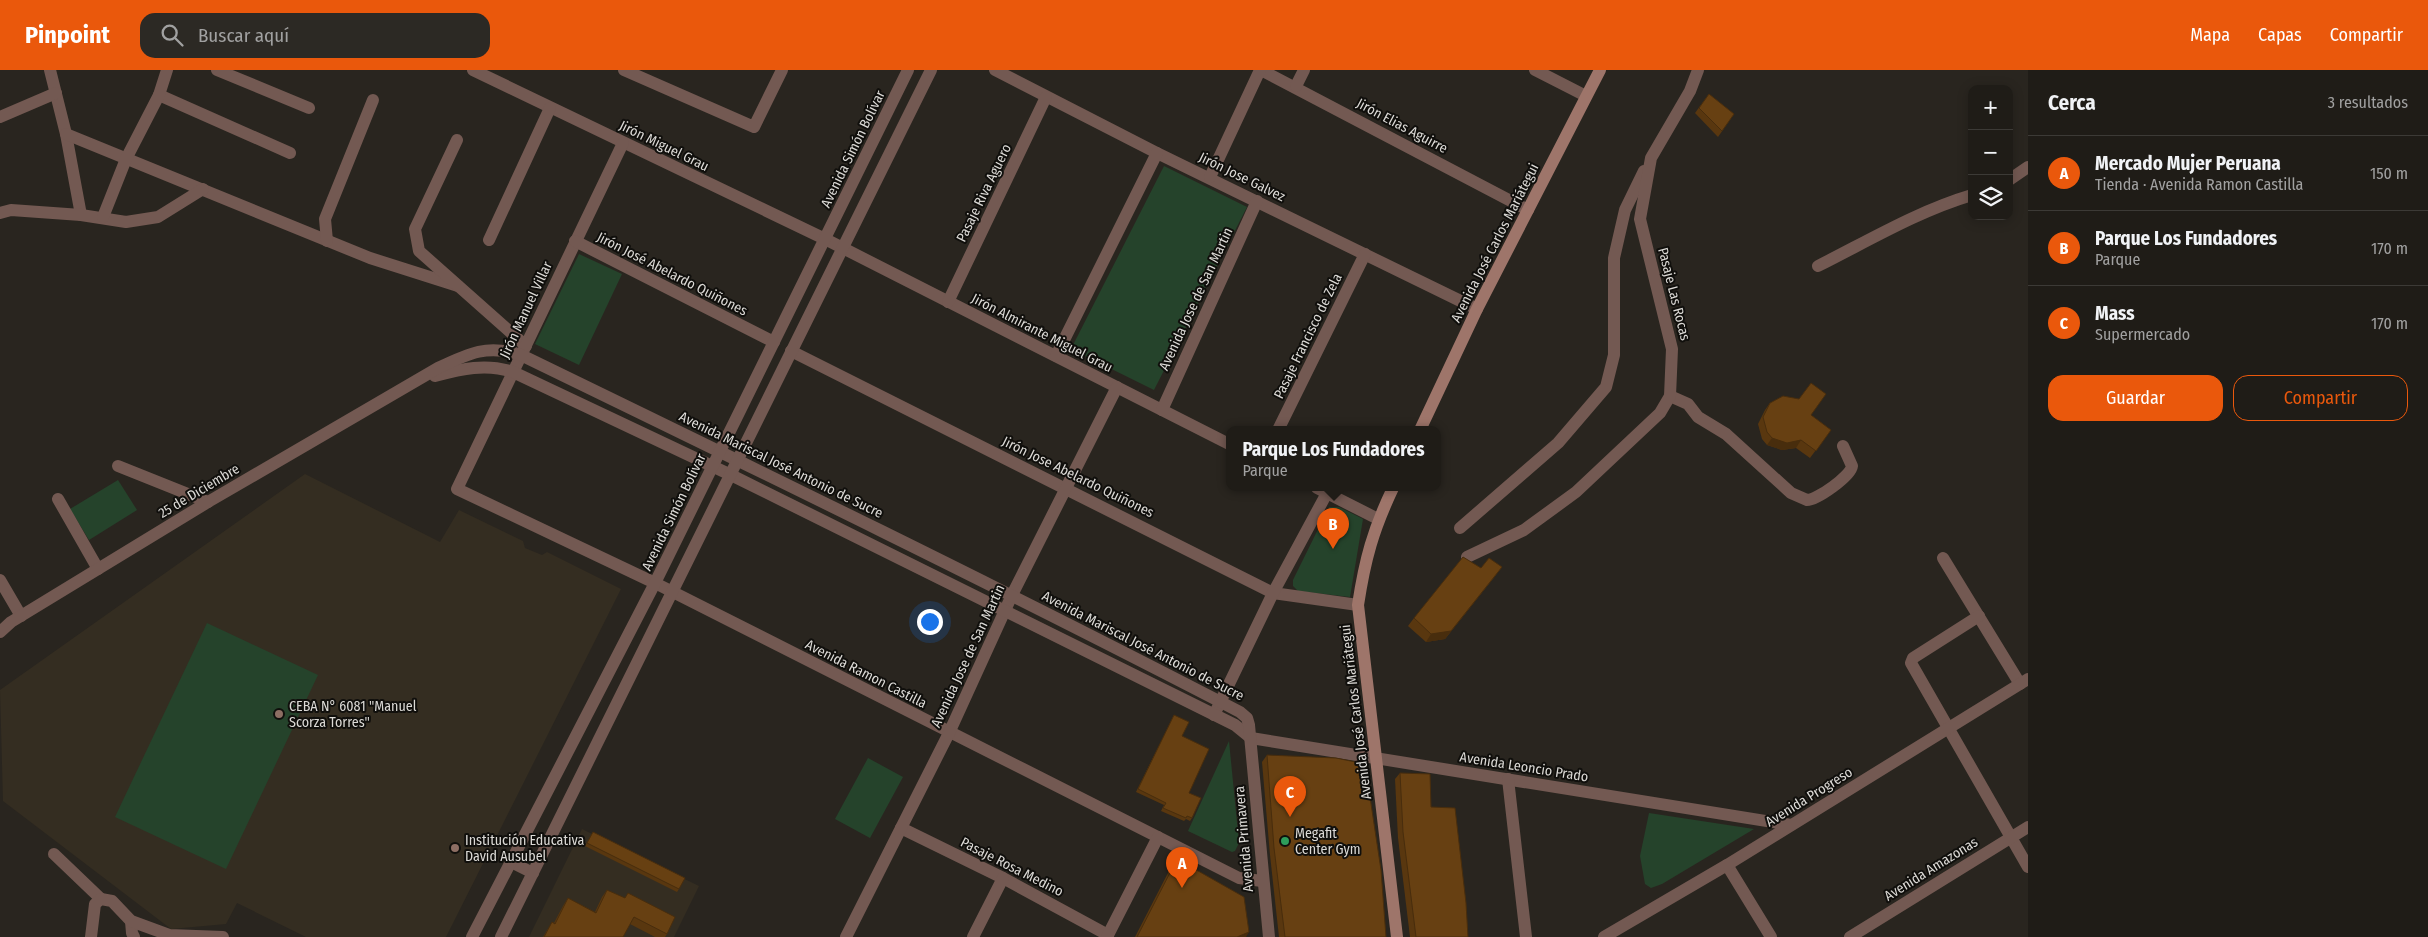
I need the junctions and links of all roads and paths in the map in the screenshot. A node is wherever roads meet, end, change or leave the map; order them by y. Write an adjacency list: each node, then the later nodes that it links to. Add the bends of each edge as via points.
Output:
1 (50, 70): 16 (street)
2 (167, 70): 17 (street)
3 (217, 70): 21 (street)
4 (473, 70): 22 (street, Jirón Miguel Grau)
5 (624, 70): 6 (street, via 754,127)
6 (782, 70)
7 (907, 70): 42 (street, Avenida Simón Bolívar)
8 (931, 70): 45 (street)
9 (995, 70): 19 (street, Jirón Jose Galvez)
10 (1261, 70): 15 (street, Jirón Elias Aguirre); 32 (street)
11 (1304, 70): 15 (street)
12 (1535, 70): 18 (street)
13 (1600, 70): 18 (main road, Avenida José Carlos Mariátegui)
14 (1698, 70): 29 (street, Pasaje Las Rocas, via 1690,91)
15 (1296, 86): 37 (street, Jirón Elias Aguirre)
16 (56, 93): 23 (street); 24 (street)
17 (159, 95): 27 (street); 30 (street)
18 (1586, 96): 37 (main road, Avenida José Carlos Mariátegui)
19 (1046, 97): 28 (street, Jirón Jose Galvez); 49 (street, Pasaje Riva Aguero)
20 (373, 100): 43 (street, via 325,219)
21 (309, 108)
22 (550, 108): 26 (street, Jirón Miguel Grau); 41 (street)
23 (0, 117)
24 (66, 134): 30 (street); 39 (street)
25 (457, 140): 48 (street, via 414,229 419,251)
26 (624, 143): 42 (street, Jirón Miguel Grau); 44 (street, Jirón Manuel Villar)
27 (290, 153)
28 (1157, 153): 32 (street, Jirón Jose Galvez); 54 (street)
29 (1651, 158): 58 (street, Pasaje Las Rocas, via 1640,219 1672,349); 77 (street, via 1625,210 1614,258 1614,355 1606,387 1558,443)
30 (126, 159): 34 (street); 40 (street)
31 (2028, 168): 33 (street)
32 (1210, 177): 36 (street, Jirón Jose Galvez)
33 (2013, 177)
34 (203, 189): 40 (street, via 170,211 148,220 126,222); 43 (street)
35 (1968, 197): 47 (street, via 1923,214)
36 (1257, 201): 46 (street, Jirón Jose Galvez); 59 (street, Avenida Jose de San Martin)
37 (1528, 210): 50 (main road, Avenida José Carlos Mariátegui)
38 (0, 213): 39 (street, via 11,210)
39 (81, 215): 40 (street)
40 (103, 218)
41 (489, 240)
42 (825, 240): 45 (street, Jirón Miguel Grau); 51 (street, Avenida Simón Bolívar)
43 (327, 241): 48 (street)
44 (575, 241): 51 (street, Jirón José Abelardo Quiñones); 52 (street, Jirón Manuel Villar)
45 (842, 248): 49 (street, Jirón Almirante Miguel Grau); 53 (street)
46 (1365, 254): 50 (street, Jirón Jose Galvez); 60 (street, Pasaje Francisco de Zela)
47 (1818, 266)
48 (458, 286): 52 (street)
49 (948, 302): 54 (street, Jirón Almirante Miguel Grau)
50 (1477, 309): 61 (main road, Avenida José Carlos Mariátegui)
51 (774, 342): 64 (street, Avenida Simón Bolívar)
52 (524, 351): 55 (street, Jirón Manuel Villar); 56 (street, Avenida Mariscal José Antonio de Sucre, via 492,349 474,352); 64 (street, Avenida Mariscal José Antonio de Sucre)
53 (791, 351): 65 (street); 69 (street, Jirón Jose Abelardo Quiñones)
54 (1056, 356): 57 (street, Jirón Almirante Miguel Grau)
55 (513, 372): 56 (street, Avenida Mariscal José Antonio de Sucre, via 483,366); 67 (street, Avenida Mariscal José Antonio de Sucre); 70 (street, Jirón Manuel Villar)
56 (416, 381): 75 (street, 25 de Diciembre)
57 (1117, 387): 59 (street, Jirón Almirante Miguel Grau); 69 (street, Avenida Jose de San Martin)
58 (1670, 396): 63 (street, via 1688,404 1698,417 1726,434 1800,498 1812,500 1850,473 1852,466); 78 (street, via 1660,413 1576,492 1524,530)
59 (1162, 410): 62 (street, Jirón Almirante Miguel Grau)
60 (1280, 426)
61 (1422, 426)
62 (1226, 442)
63 (1843, 446)
64 (720, 452): 65 (street, Avenida Mariscal José Antonio de Sucre); 67 (street, Avenida Simón Bolívar)
65 (738, 460): 68 (street); 85 (street, Avenida Mariscal José Antonio de Sucre)
66 (118, 466): 75 (street)
67 (713, 466): 68 (street, Avenida Mariscal José Antonio de Sucre); 82 (street, Avenida Simón Bolívar)
68 (731, 475): 83 (street); 87 (street, Avenida Mariscal José Antonio de Sucre)
69 (1066, 488): 84 (street, Jirón Jose Abelardo Quiñones); 85 (street, Avenida Jose de San Martin)
70 (457, 489): 82 (street, Avenida Ramon Castilla)
71 (1322, 491): 84 (street)
72 (1324, 491): 76 (street)
73 (1392, 491): 76 (main road, Avenida José Carlos Mariátegui)
74 (58, 499): 80 (street)
75 (208, 502): 80 (street, 25 de Diciembre)
76 (1378, 519): 86 (main road, Avenida José Carlos Mariátegui, via 1365,559)
77 (1460, 528)
78 (1466, 557)
79 (1943, 558): 89 (street)
80 (98, 569): 88 (street, 25 de Diciembre)
81 (0, 580): 88 (street)
82 (655, 583): 83 (street, Avenida Ramon Castilla); 105 (street, Avenida Simón Bolívar)
83 (674, 592): 95 (street, Avenida Ramon Castilla); 108 (street)
84 (1273, 593): 86 (street, Jirón Jose Abelardo Quiñones); 92 (street)
85 (1012, 595): 87 (street, Avenida Jose de San Martin); 92 (street, Avenida Mariscal José Antonio de Sucre)
86 (1358, 605): 97 (main road, Avenida José Carlos Mariátegui)
87 (1004, 612): 93 (street, Avenida Mariscal José Antonio de Sucre); 95 (street, Avenida Jose de San Martin)
88 (22, 616): 90 (street, 25 de Diciembre)
89 (1979, 616): 91 (street); 94 (street, via 1912,658 1911,663)
90 (0, 632)
91 (2024, 682): 94 (street, Avenida Progreso)
92 (1221, 702): 93 (street); 96 (street, Avenida Mariscal José Antonio de Sucre, via 1247,718)
93 (1214, 715): 96 (street, Avenida Mariscal José Antonio de Sucre, via 1241,728)
94 (1947, 729): 99 (street, Avenida Progreso); 103 (street)
95 (949, 733): 101 (street, Avenida Jose de San Martin); 102 (street, Avenida Ramon Castilla)
96 (1251, 738): 97 (street, Avenida Leoncio Prado); 110 (street, Avenida Primavera)
97 (1377, 758): 98 (street, Avenida Leoncio Prado); 122 (main road, Avenida José Carlos Mariátegui)
98 (1508, 780): 99 (street, Avenida Leoncio Prado); 123 (street)
99 (1791, 825): 106 (street, Avenida Progreso)
100 (2028, 826): 103 (street, Avenida Amazonas)
101 (901, 828): 109 (street, Pasaje Rosa Medino); 119 (street, Avenida Jose de San Martin)
102 (1158, 837): 110 (street, Avenida Ramon Castilla, via 1239,878); 114 (street)
103 (2010, 838): 107 (street); 126 (street, Avenida Amazonas)
104 (54, 854): 111 (street)
105 (511, 862): 108 (street); 117 (street, Avenida Simón Bolívar)
106 (1727, 864): 124 (street, Avenida Progreso); 125 (street)
107 (2028, 867)
108 (533, 873): 118 (street)
109 (1003, 878): 114 (street, Pasaje Rosa Medino); 120 (street)
110 (1262, 881): 121 (street, Avenida Primavera)
111 (101, 899): 112 (street, via 112,900); 115 (street, via 95,904)
112 (131, 921): 113 (street, via 169,935); 116 (street)
113 (220, 936)
114 (1108, 936)
115 (91, 937)
116 (134, 937)
117 (472, 937)
118 (501, 937)
119 (846, 937)
120 (973, 937)
121 (1269, 937)
122 (1397, 937)
123 (1526, 937)
124 (1604, 937)
125 (1771, 937)
126 (1850, 937)

